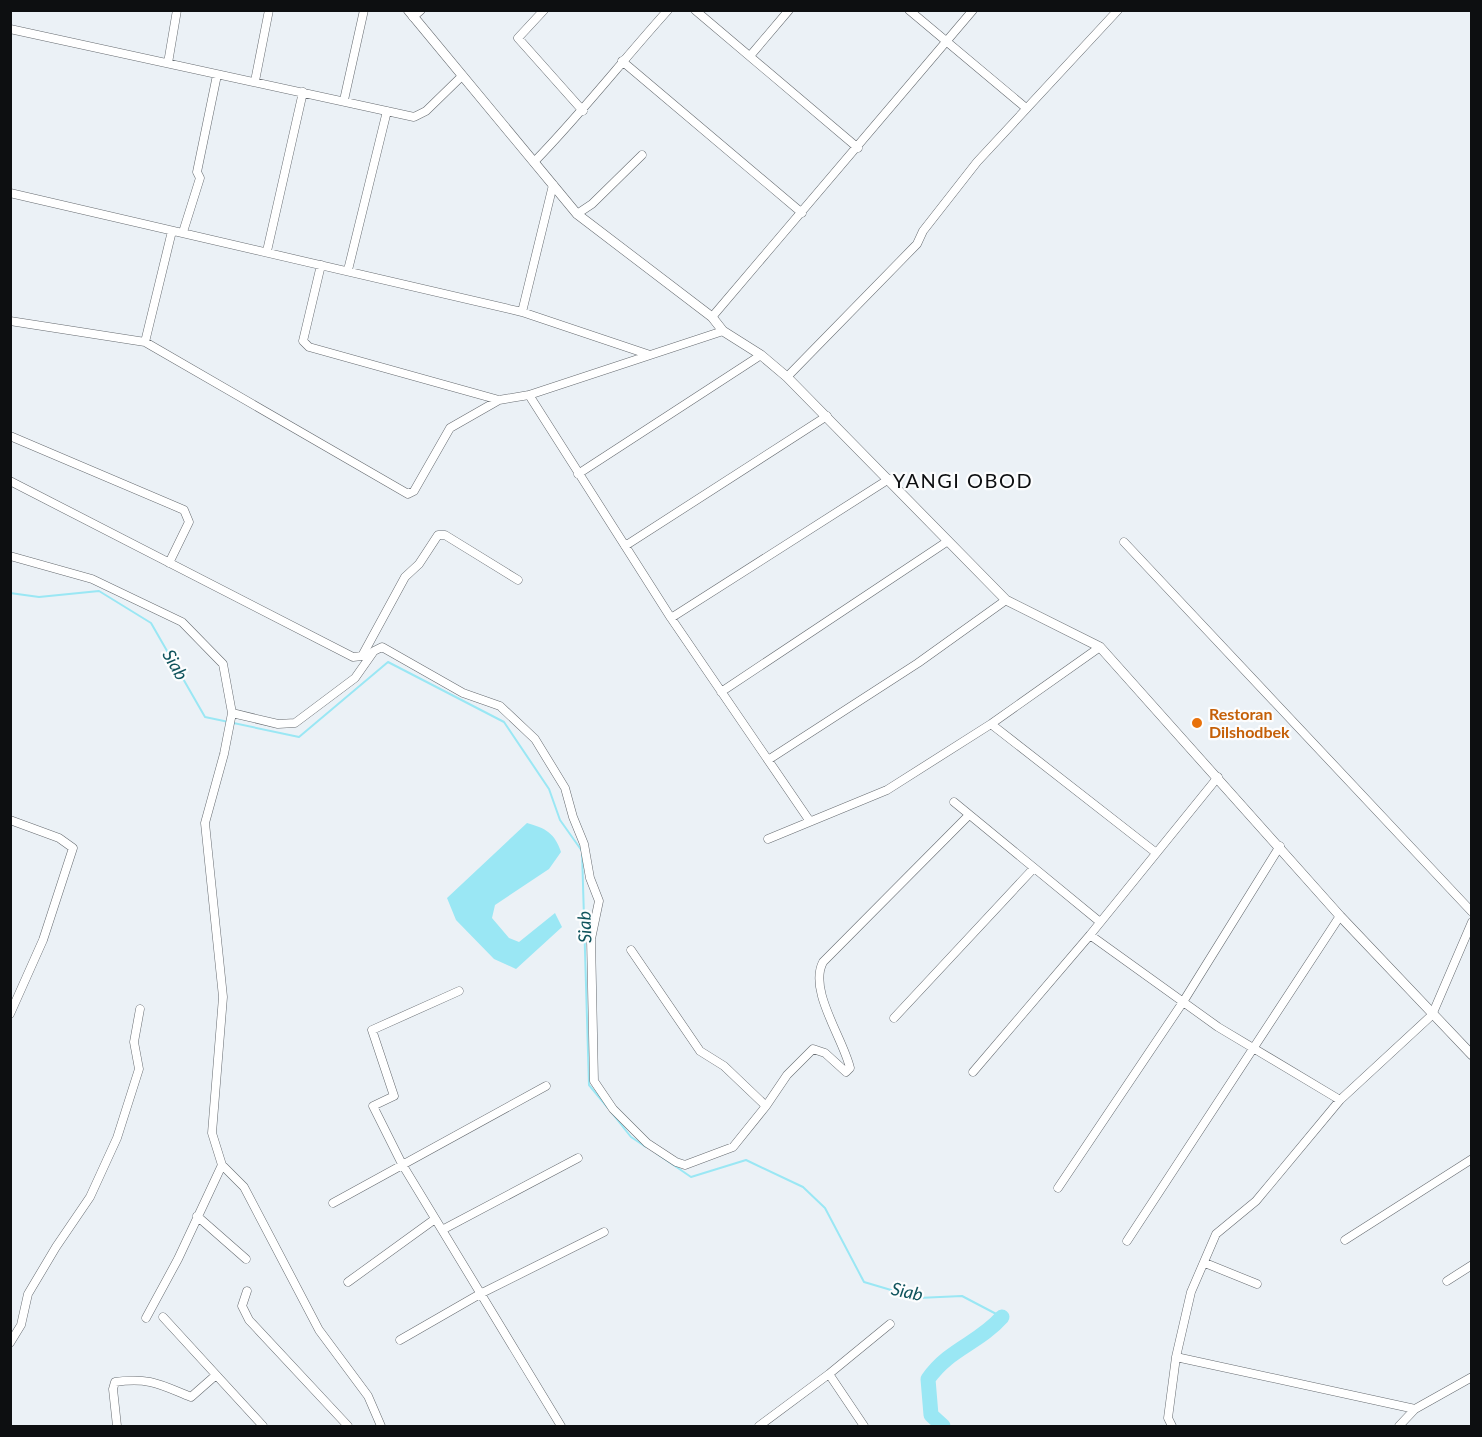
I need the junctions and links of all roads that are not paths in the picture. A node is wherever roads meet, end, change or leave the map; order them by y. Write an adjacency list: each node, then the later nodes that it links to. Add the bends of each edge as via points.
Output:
1 (177, 10): 16 (street)
2 (269, 10): 19 (street)
3 (364, 10): 21 (street)
4 (544, 10): 24 (street, via 519,38)
5 (668, 10): 15 (street)
6 (695, 10): 14 (street)
7 (789, 10): 14 (street)
8 (909, 10): 13 (street)
9 (974, 10): 13 (street)
10 (1118, 10): 22 (street)
11 (414, 13): 18 (street)
12 (10, 29): 16 (street)
13 (947, 42): 22 (street); 25 (street)
14 (750, 56): 25 (street)
15 (622, 61): 24 (street); 30 (street)
16 (168, 63): 17 (street)
17 (217, 75): 19 (street); 33 (street, via 197,172 200,178)
18 (462, 76): 23 (street, via 419,115); 27 (street)
19 (255, 81): 20 (street)
20 (303, 92): 21 (street); 34 (street)
21 (344, 100): 23 (street)
22 (1026, 108): 44 (street, via 977,162 917,244)
23 (387, 111): 36 (street)
24 (583, 111): 27 (street)
25 (858, 148): 30 (street)
26 (642, 154): 31 (street)
27 (534, 162): 28 (street)
28 (553, 185): 31 (street); 37 (street)
29 (10, 193): 32 (street)
30 (802, 213): 38 (street)
31 (577, 214): 38 (street)
32 (172, 231): 33 (street); 41 (street)
33 (183, 232): 34 (street)
34 (267, 251): 35 (street)
35 (321, 264): 36 (street); 46 (street, via 303,340 309,347)
36 (348, 270): 37 (street)
37 (522, 312): 42 (street)
38 (712, 317): 40 (street)
39 (10, 321): 41 (street)
40 (723, 331): 42 (street); 43 (street)
41 (145, 342): 46 (street, via 408,494 414,491 450,428)
42 (650, 355): 45 (street)
43 (761, 355): 44 (street); 49 (street)
44 (787, 377): 47 (street)
45 (530, 395): 46 (street); 49 (street)
46 (499, 400)
47 (827, 416): 50 (street); 54 (street)
48 (10, 436): 56 (street, via 184,510 189,522)
49 (578, 474): 54 (street)
50 (889, 479): 52 (street); 59 (street)
51 (10, 481): 56 (street)
52 (948, 541): 58 (street); 63 (street)
53 (1124, 542): 76 (street)
54 (625, 546): 59 (street)
55 (10, 556): 64 (street, via 92,579 182,622 223,664)
56 (169, 563): 60 (street, via 353,657 362,656)
57 (518, 580): 60 (street, via 445,535 438,535 405,577)
58 (1006, 600): 61 (street); 66 (street, via 918,663)
59 (671, 618): 63 (street)
60 (370, 644): 62 (street)
61 (1100, 647): 65 (street); 67 (street)
62 (377, 649): 64 (street, via 354,678 295,723 278,724); 93 (street, via 386,647 463,693 501,706 535,739 565,788 599,901 591,939 594,1081 613,1109 647,1143 685,1165 733,1147)
63 (721, 692): 66 (street)
64 (232, 712): 97 (street, via 205,824 224,997 212,1133)
65 (991, 724): 71 (street, via 887,790); 74 (street)
66 (768, 760): 71 (street)
67 (1218, 777): 73 (street); 74 (street)
68 (954, 802): 69 (street)
69 (969, 815): 75 (street); 93 (street, via 819,969 821,994 850,1068 846,1072 825,1053 813,1049 787,1075)
70 (10, 820): 85 (street, via 59,838 73,848 43,940)
71 (809, 820): 72 (street)
72 (768, 839)
73 (1280, 846): 77 (street); 83 (street)
74 (1155, 852): 78 (street)
75 (1033, 869): 78 (street); 87 (street)
76 (1472, 912)
77 (1340, 916): 86 (street); 88 (street)
78 (1100, 922): 80 (street)
79 (1472, 922): 86 (street)
80 (1090, 935): 83 (street); 90 (street)
81 (631, 950): 93 (street, via 700,1051 724,1066)
82 (459, 991): 96 (street, via 372,1030 394,1096 374,1106)
83 (1183, 1002): 88 (street); 98 (street)
84 (140, 1010): 118 (street, via 134,1042 139,1069 117,1138 90,1197 28,1294 21,1325)
85 (10, 1014)
86 (1432, 1015): 89 (street); 92 (street)
87 (894, 1018)
88 (1254, 1048): 92 (street); 105 (street)
89 (1472, 1055)
90 (973, 1072)
91 (546, 1086): 96 (street)
92 (1340, 1100): 107 (street, via 1256,1201 1216,1234)
93 (766, 1106)
94 (578, 1158): 102 (street)
95 (1472, 1159): 104 (street)
96 (402, 1164): 99 (street); 101 (street)
97 (222, 1165): 100 (street); 127 (street, via 244,1187 319,1330 368,1396)
98 (1058, 1188)
99 (333, 1203)
100 (197, 1216): 106 (street); 115 (street)
101 (435, 1220): 102 (street); 110 (street)
102 (442, 1230): 113 (street)
103 (604, 1232): 113 (street)
104 (1345, 1240)
105 (1127, 1241)
106 (246, 1259)
107 (1205, 1263): 111 (street); 119 (street, via 1191,1292)
108 (1472, 1265): 109 (street)
109 (1447, 1281)
110 (348, 1282)
111 (1257, 1284)
112 (248, 1291): 126 (street, via 242,1306 249,1320)
113 (480, 1294): 117 (street); 128 (street)
114 (163, 1317): 121 (street)
115 (146, 1318)
116 (890, 1324): 120 (street)
117 (400, 1340)
118 (10, 1343)
119 (1176, 1357): 123 (street); 131 (street, via 1168,1418)
120 (829, 1374): 129 (street); 130 (street)
121 (216, 1375): 124 (street, via 191,1397 169,1386 134,1379 115,1382 112,1389); 125 (street)
122 (1472, 1377): 123 (street)
123 (1415, 1409): 132 (street)
124 (117, 1426)
125 (263, 1426)
126 (348, 1426)
127 (381, 1426)
128 (561, 1426)
129 (759, 1426)
130 (864, 1426)
131 (1172, 1426)
132 (1400, 1426)

